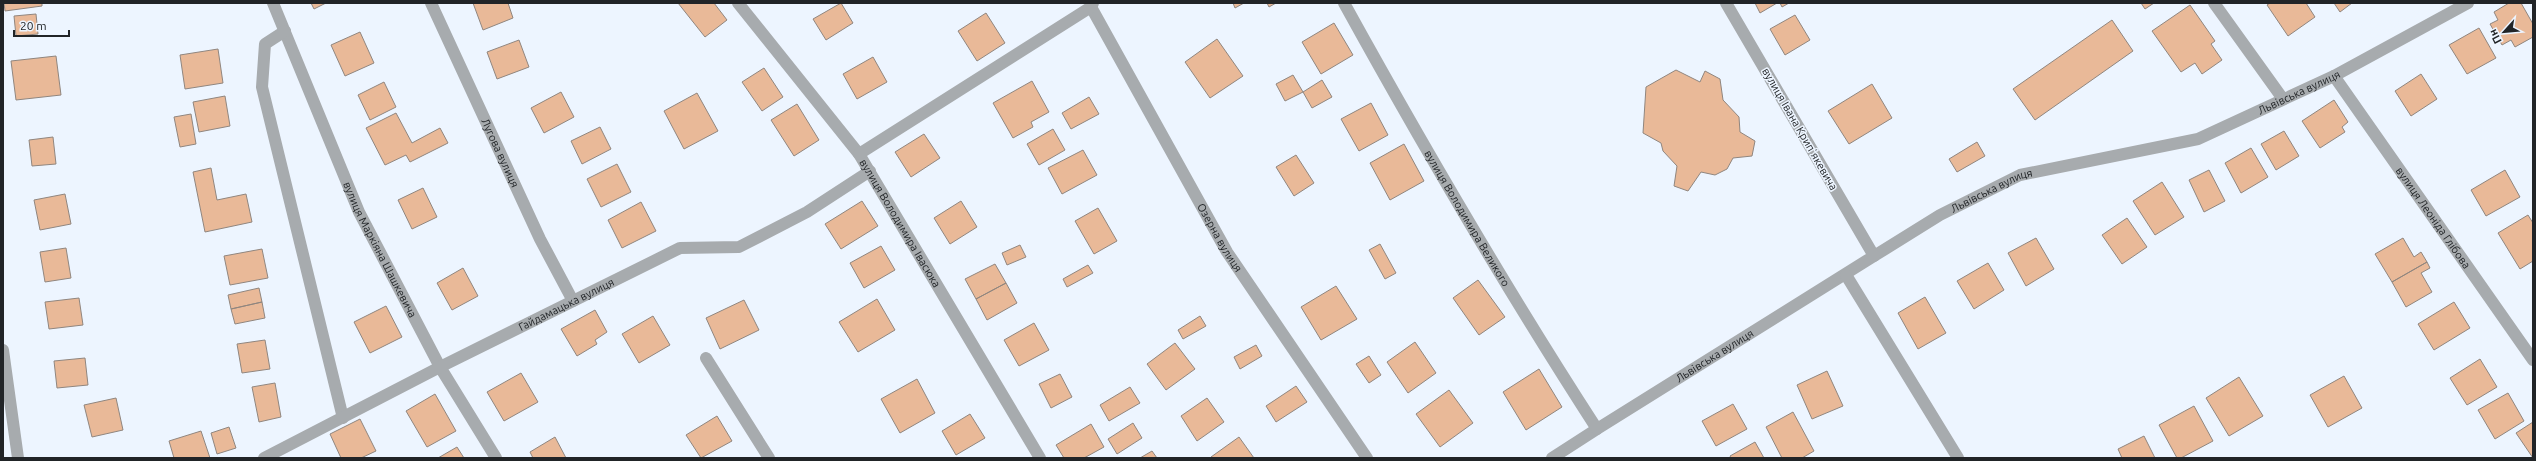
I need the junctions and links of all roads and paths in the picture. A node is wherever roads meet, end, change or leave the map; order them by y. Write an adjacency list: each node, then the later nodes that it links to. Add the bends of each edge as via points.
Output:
1 (273, 3): 9 (street, вулиця Маркіяна Шашкевича)
2 (431, 3): 16 (street, Лугова вулиця, via 540,239)
3 (738, 3): 12 (street, вулиця Володимира Івасюка)
4 (1344, 3): 22 (street, вулиця Володимира Великого, via 1404,112 1524,316)
5 (1726, 3): 14 (street, вулиця Івана Крипʼякевича)
6 (2214, 3): 11 (street)
7 (2468, 3): 10 (street, Львівська вулиця)
8 (1092, 5): 12 (street); 28 (street, Озерна вулиця, via 1227,252)
9 (285, 31): 20 (street, вулиця Маркіяна Шашкевича, via 359,212); 21 (street, via 265,44 262,87)
10 (2334, 76): 11 (street, Львівська вулиця); 19 (street, вулиця Леоніда Глібова)
11 (2283, 99): 14 (street, Львівська вулиця, via 2198,138 2020,176 1940,215)
12 (859, 154): 13 (street, вулиця Володимира Івасюка)
13 (870, 171): 16 (street, Гайдамацька вулиця, via 807,212 739,248 680,248); 27 (street, вулиця Володимира Івасюка)
14 (1874, 256): 15 (street, Львівська вулиця)
15 (1846, 275): 22 (street, Львівська вулиця); 30 (street)
16 (573, 301): 20 (street, Гайдамацька вулиця)
17 (3, 350): 23 (street)
18 (706, 358): 26 (street)
19 (2533, 360)
20 (440, 367): 21 (street, Гайдамацька вулиця); 25 (street, вулиця Маркіяна Шашкевича)
21 (343, 418): 24 (street, Гайдамацька вулиця)
22 (1597, 429): 29 (street, Львівська вулиця)
23 (18, 458)
24 (264, 458)
25 (496, 458)
26 (769, 458)
27 (1040, 458)
28 (1367, 458)
29 (1552, 458)
30 (1958, 458)

